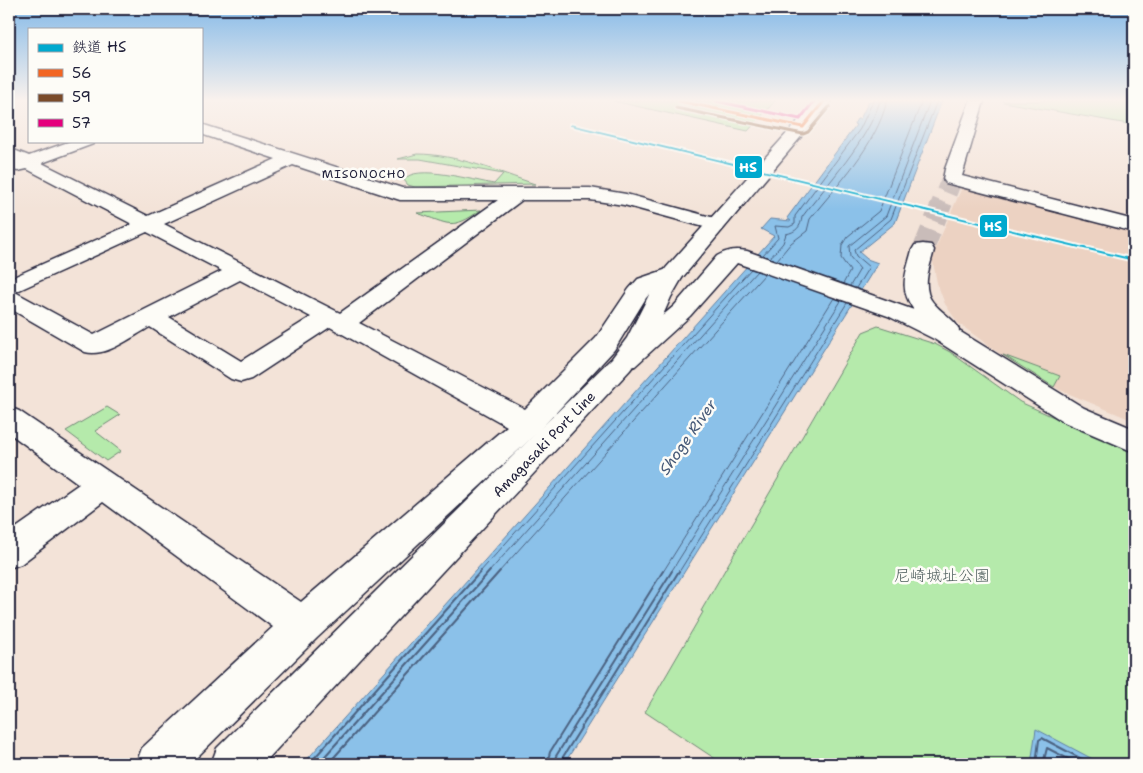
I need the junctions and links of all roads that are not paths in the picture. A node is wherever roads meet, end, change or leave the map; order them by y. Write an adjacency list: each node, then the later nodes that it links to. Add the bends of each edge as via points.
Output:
1 (225, 137): 5 (street)
2 (792, 137): 9 (street, Amagasaki Port Line)
3 (965, 137): 10 (street, via 952,179)
4 (83, 142): 6 (street)
5 (291, 159): 7 (street, via 400,194); 8 (street)
6 (15, 161): 8 (street)
7 (518, 194): 9 (street, via 607,196); 17 (street)
8 (146, 224): 12 (street); 14 (street)
9 (715, 224): 13 (street, Amagasaki Port Line)
10 (1134, 226)
11 (923, 250): 18 (street, via 916,294 928,311 955,337)
12 (238, 272): 16 (street); 17 (street)
13 (672, 274): 19 (street, Amagasaki Port Line, via 639,340); 21 (street, via 646,284 605,344)
14 (9, 287)
15 (9, 298): 16 (street, via 94,346)
16 (151, 317): 17 (street, via 241,373)
17 (335, 321): 21 (street)
18 (985, 360): 19 (street, via 943,333 896,310 736,256 725,261 682,312); 22 (street, via 1074,415)
19 (621, 364): 27 (street, Amagasaki Port Line)
20 (9, 418): 23 (street)
21 (528, 424): 25 (street)
22 (1134, 441)
23 (104, 484): 24 (street); 25 (street)
24 (9, 553)
25 (302, 625): 26 (street)
26 (158, 764)
27 (233, 764)

